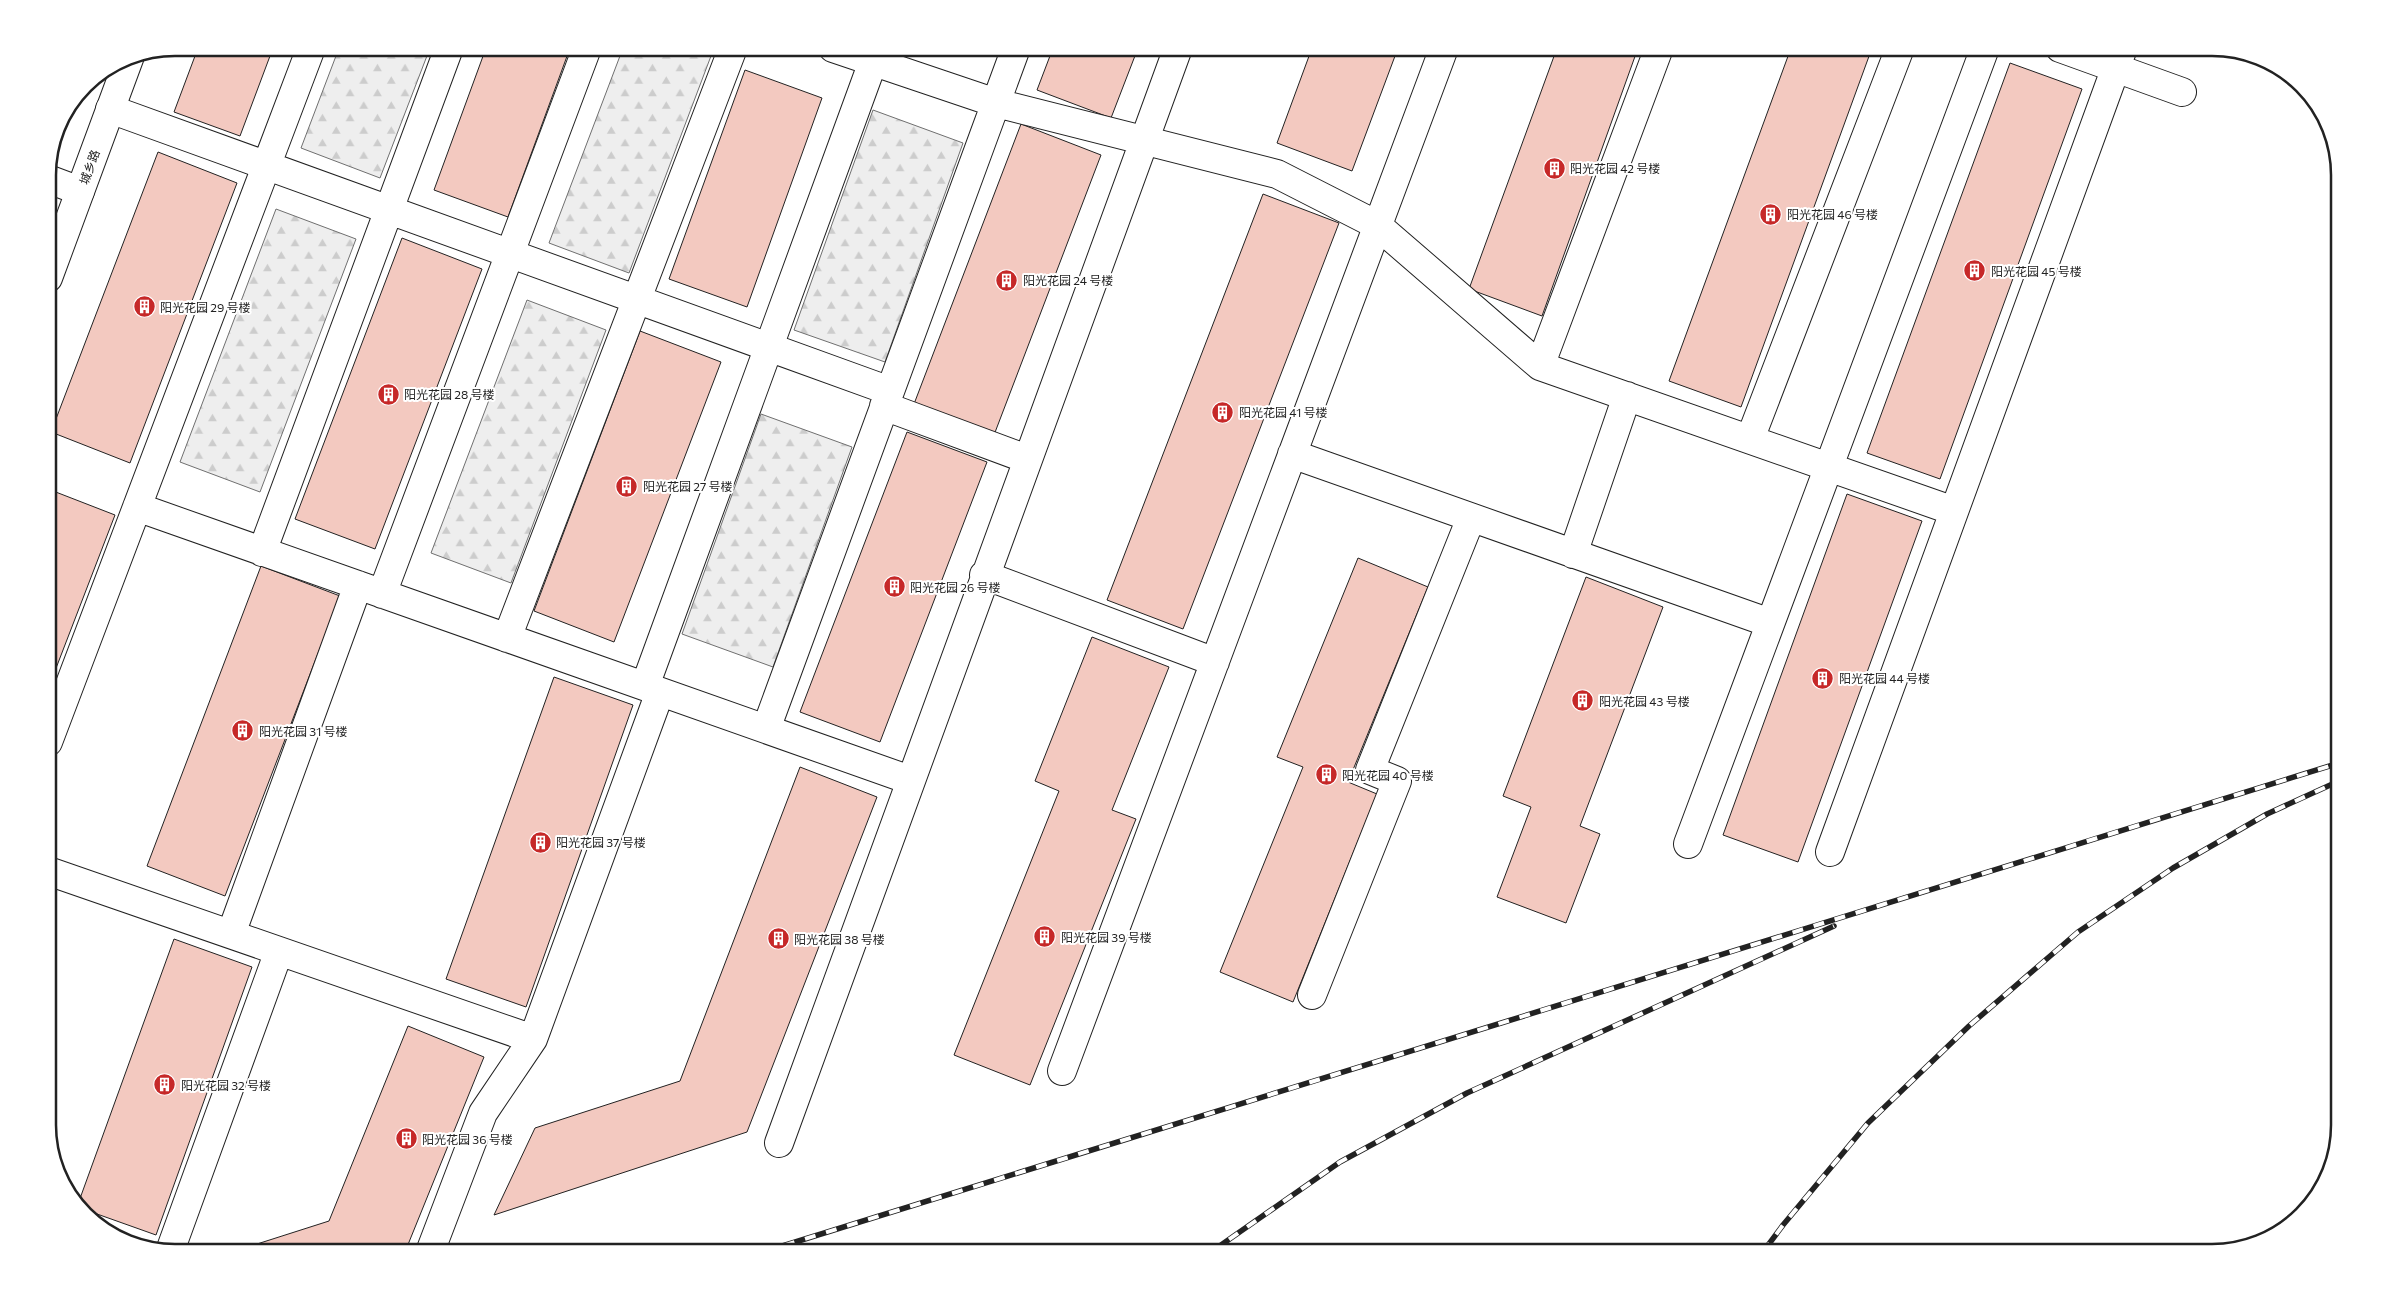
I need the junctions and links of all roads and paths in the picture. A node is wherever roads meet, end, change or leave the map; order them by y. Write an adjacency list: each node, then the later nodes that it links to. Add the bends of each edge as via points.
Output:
1 (1441, 56): 23 (street)
2 (1656, 56): 28 (street)
3 (1897, 56): 31 (street)
4 (1982, 56): 34 (street)
5 (308, 57): 19 (street)
6 (446, 57): 22 (street)
7 (584, 57): 25 (street)
8 (731, 57): 26 (street)
9 (875, 57): 27 (street)
10 (882, 57): 16 (street)
11 (1013, 57): 16 (street)
12 (1175, 57): 18 (street)
13 (2119, 58): 15 (street); 36 (street)
14 (126, 67): 17 (street, 城乡路)
15 (2182, 92)
16 (996, 103): 18 (street); 30 (street)
17 (110, 109): 19 (street); 21 (street, 城乡路)
18 (1144, 141): 23 (street, via 1278,174); 33 (street)
19 (266, 166): 22 (street); 35 (street)
20 (57, 182): 21 (street)
21 (80, 190): 24 (street, 城乡路)
22 (389, 210): 25 (street); 38 (street)
23 (1377, 225): 28 (street); 32 (street)
24 (57, 253)
25 (510, 253): 26 (street); 41 (street)
26 (637, 299): 27 (street); 43 (street)
27 (769, 347): 30 (street); 45 (street)
28 (1540, 366): 29 (street)
29 (1627, 396): 31 (street); 39 (street)
30 (887, 398): 33 (street); 47 (street)
31 (1750, 439): 34 (street)
32 (1292, 454): 37 (street); 44 (street)
33 (1027, 459): 40 (street)
34 (1828, 467): 36 (street); 42 (street)
35 (137, 508): 38 (street); 46 (street)
36 (1954, 511): 50 (street)
37 (1471, 518): 39 (street); 54 (street, via 1370,770 1398,781)
38 (262, 552): 41 (street)
39 (1573, 554): 42 (street)
40 (984, 575): 44 (street); 48 (street)
41 (370, 590): 43 (street); 52 (street)
42 (1770, 623): 49 (street)
43 (507, 638): 45 (street)
44 (1215, 662): 56 (street)
45 (652, 689): 47 (street); 55 (street)
46 (57, 718)
47 (766, 729): 48 (street)
48 (910, 780): 57 (street)
49 (1688, 844)
50 (1830, 852)
51 (57, 874): 52 (street)
52 (231, 934): 53 (street)
53 (279, 951): 55 (street); 58 (street)
54 (1312, 995)
55 (533, 1039): 59 (street, via 483,1113)
56 (1062, 1071)
57 (779, 1143)
58 (173, 1244)
59 (433, 1244)

